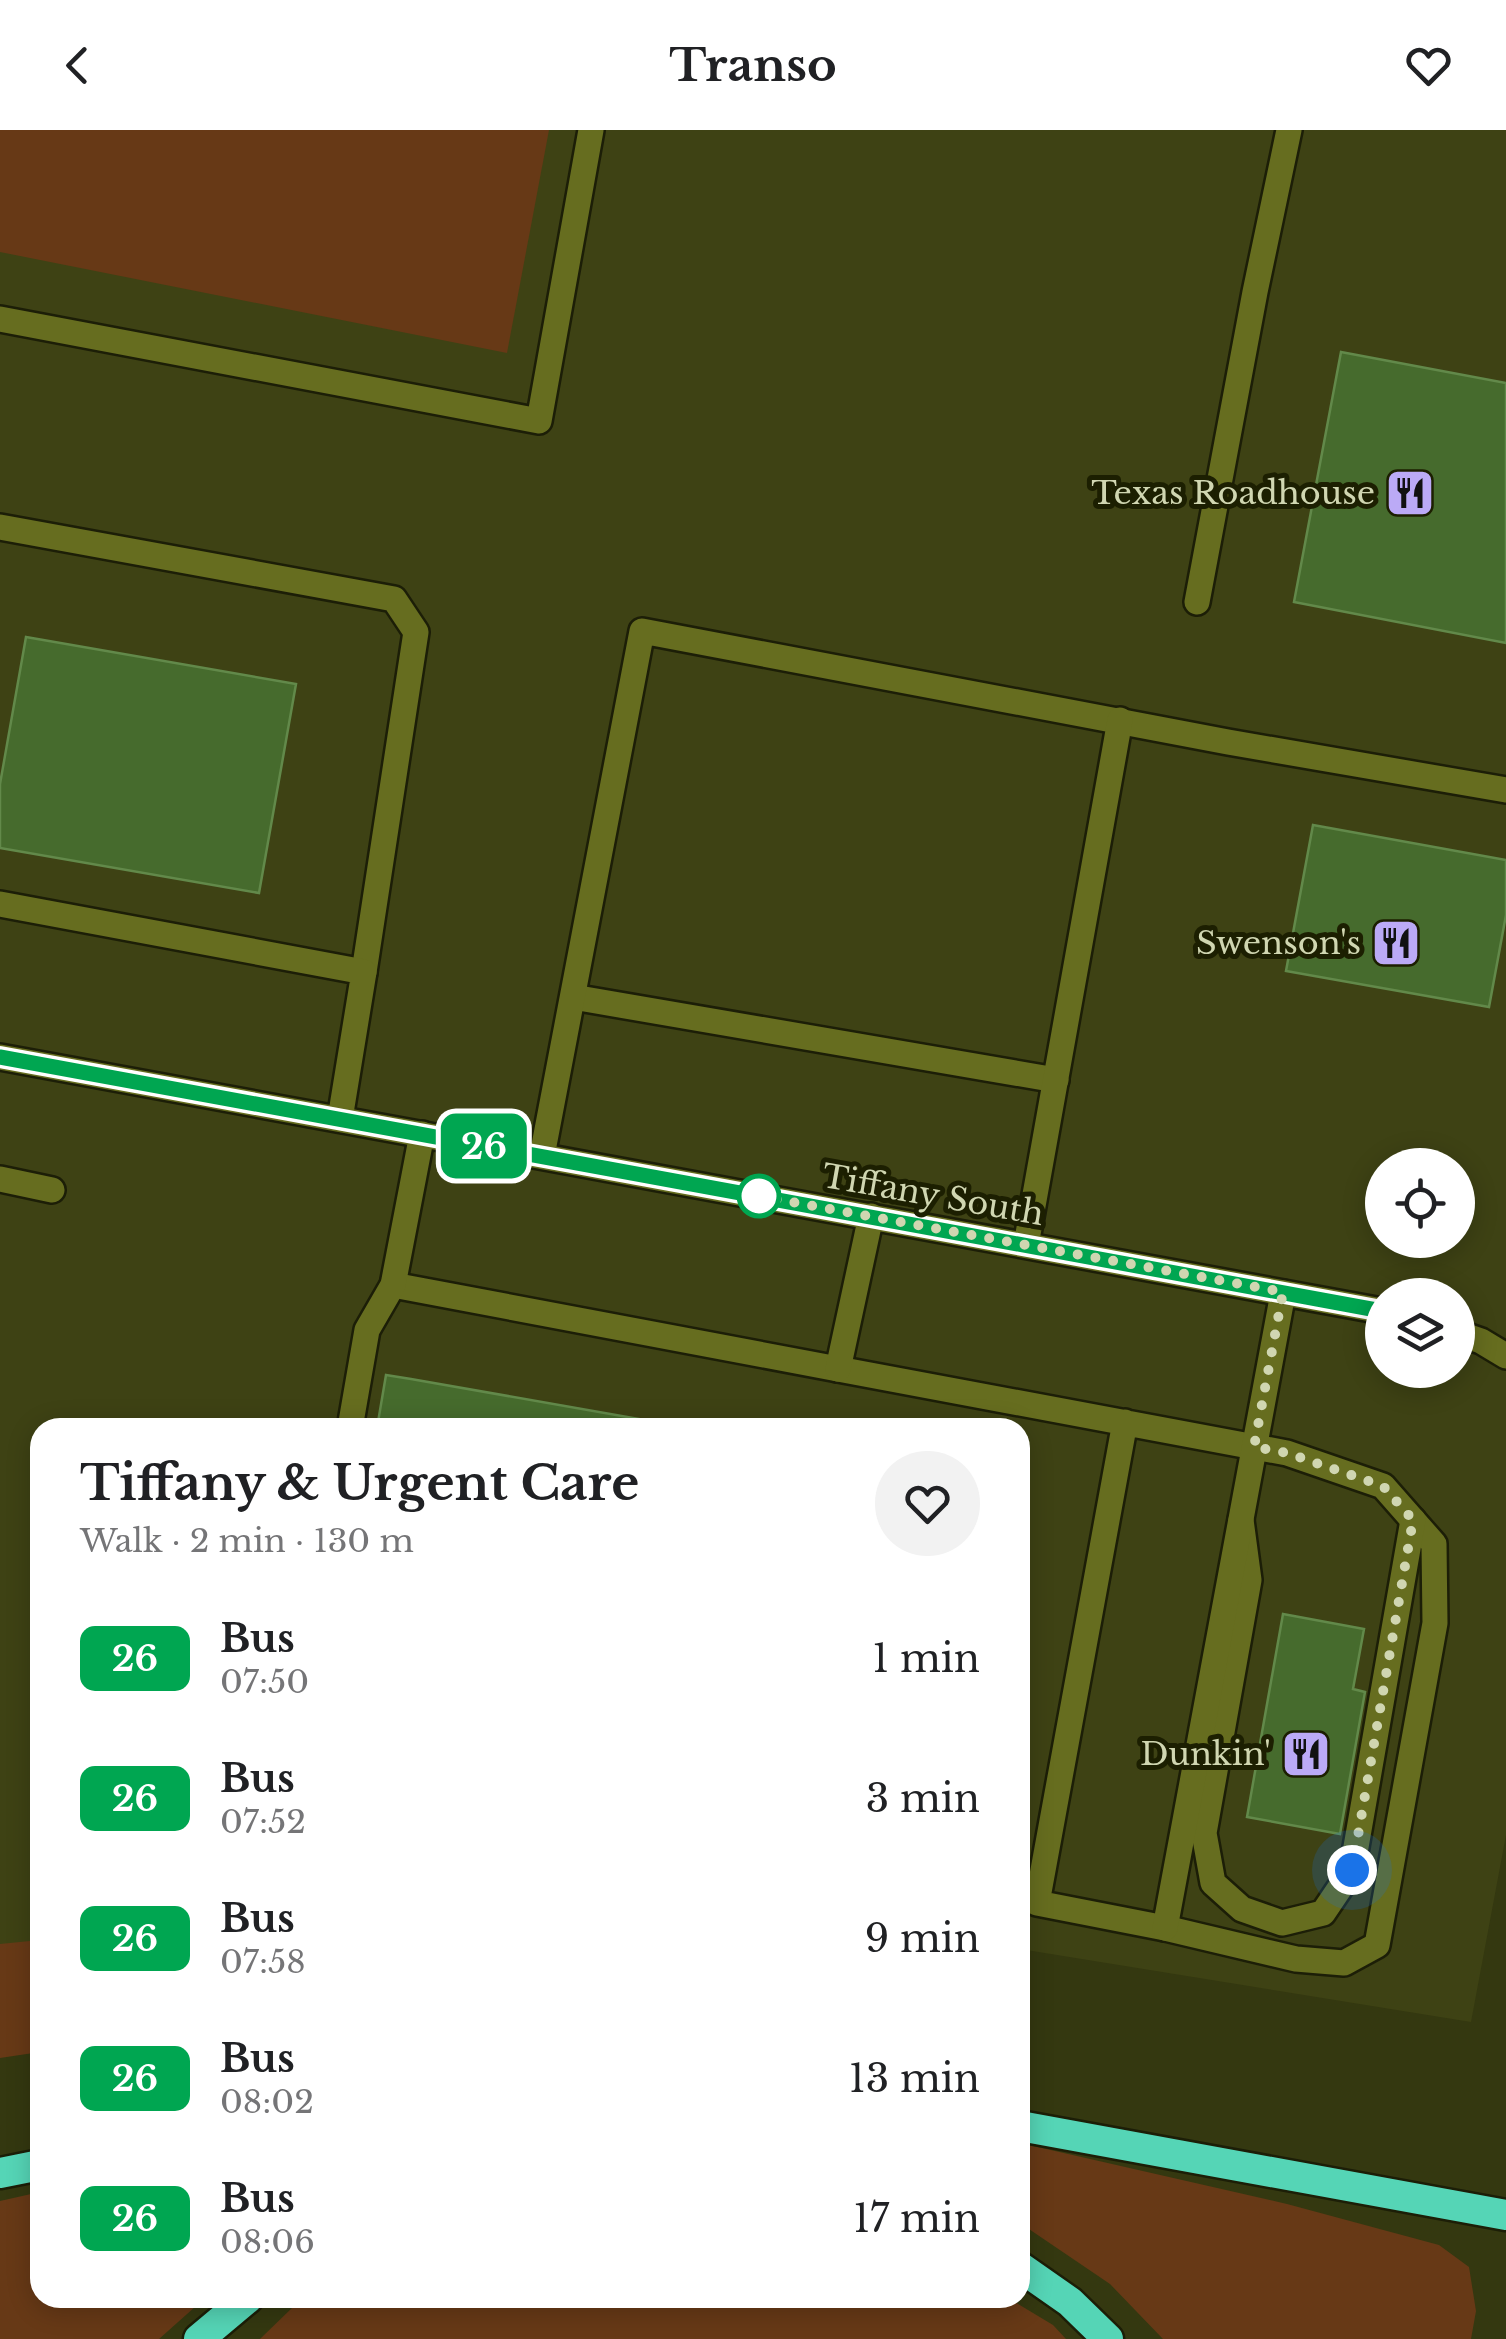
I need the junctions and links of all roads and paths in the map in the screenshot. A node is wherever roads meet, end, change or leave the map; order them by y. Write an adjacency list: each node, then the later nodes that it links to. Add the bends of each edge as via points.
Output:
1 (591, 130): 3 (street, via 539,421)
2 (1289, 130): 5 (street)
3 (0, 319)
4 (0, 527): 9 (street, via 394,598 416,632)
5 (1197, 602)
6 (1120, 720): 7 (street); 10 (street, via 642,631); 12 (street)
7 (1506, 790)
8 (0, 904): 9 (street)
9 (364, 972): 13 (street)
10 (573, 997): 12 (street); 15 (street)
11 (0, 1057): 13 (street, Tiffany South)
12 (1056, 1080): 19 (street)
13 (340, 1120): 14 (street, Tiffany South)
14 (422, 1134): 15 (street, Tiffany South); 20 (street)
15 (542, 1156): 18 (street, Tiffany South)
16 (0, 1179): 17 (street)
17 (52, 1190)
18 (871, 1216): 19 (street, Tiffany South); 25 (street)
19 (1026, 1245): 21 (street, Tiffany South)
20 (392, 1285): 25 (street); 26 (street, via 367,1330)
21 (1283, 1292): 22 (street, Tiffany South); 28 (street)
22 (1365, 1307)
23 (1475, 1339): 24 (street)
24 (1506, 1356)
25 (838, 1369): 27 (street)
26 (352, 1418)
27 (1125, 1422): 28 (street); 31 (street)
28 (1254, 1447): 29 (street); 30 (street, via 1383,1486)
29 (1241, 1520): 30 (street, via 1249,1580 1204,1833 1214,1883 1242,1909 1282,1923 1323,1914 1352,1870); 33 (street)
30 (1413, 1520): 33 (street, via 1434,1544 1435,1623 1377,1945 1344,1963 1296,1959)
31 (1030, 1892)
32 (1030, 1902): 33 (street)
33 (1164, 1928)
34 (1030, 2128): 37 (highway)
35 (30, 2167): 36 (highway)
36 (0, 2173)
37 (1506, 2215)
38 (1030, 2274): 41 (highway)
39 (236, 2308): 40 (highway)
40 (198, 2339)
41 (1108, 2339)

